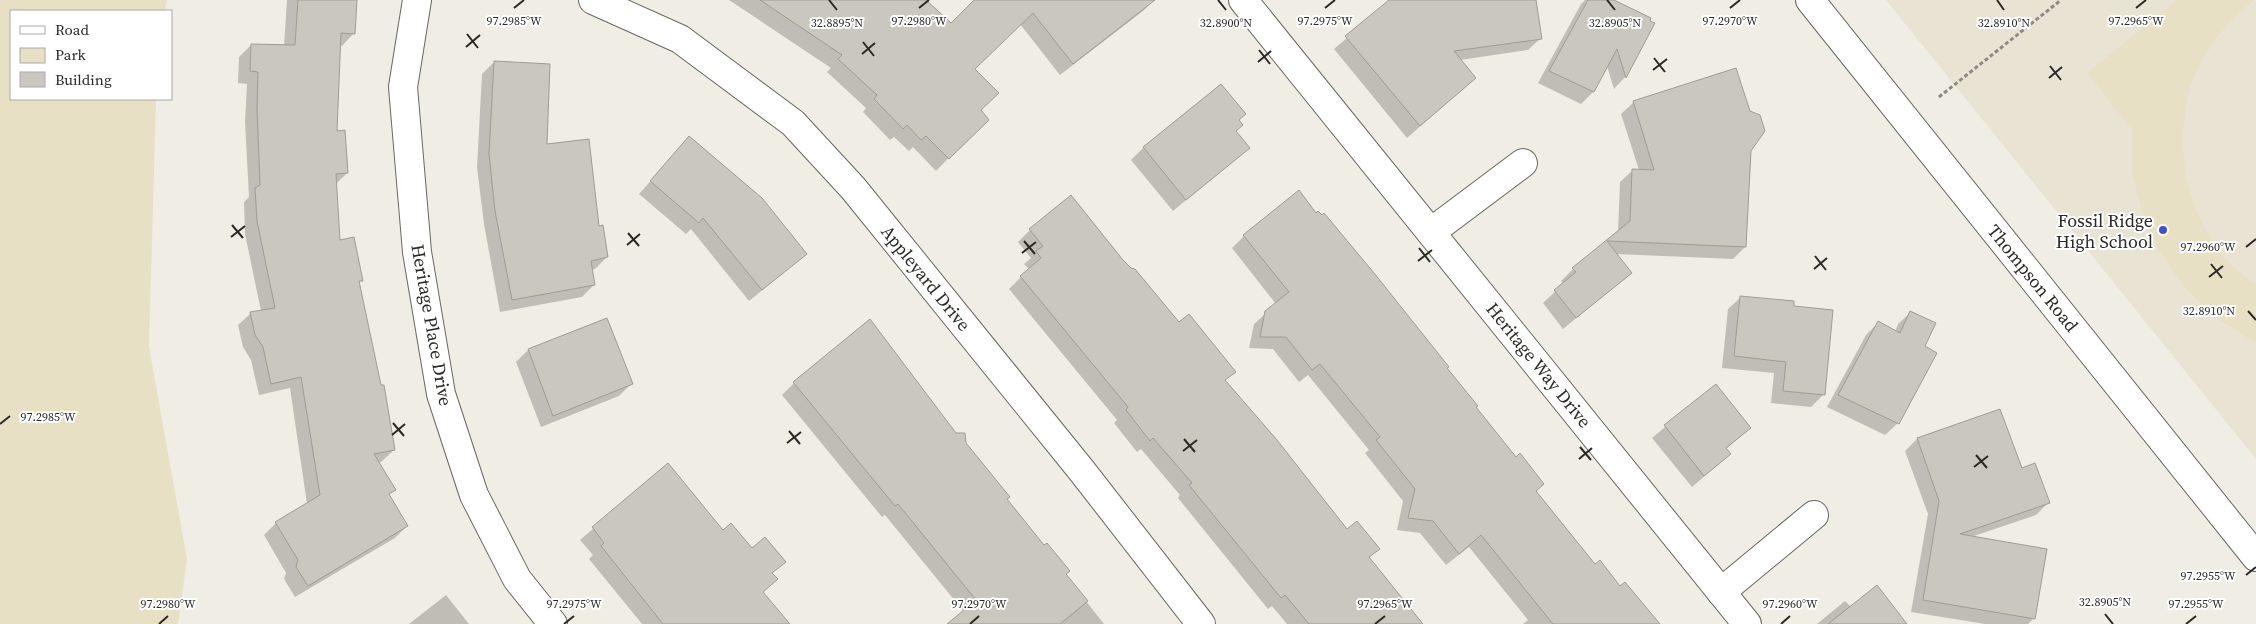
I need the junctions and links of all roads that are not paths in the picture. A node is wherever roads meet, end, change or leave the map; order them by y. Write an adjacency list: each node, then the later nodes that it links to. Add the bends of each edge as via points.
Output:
1 (417, 0): 10 (street, Heritage Place Drive, via 403,87 417,252 441,394 474,495 517,579)
2 (592, 0): 11 (street, Appleyard Drive, via 680,39 793,123 884,226 1082,471)
3 (1244, 0): 6 (street, Heritage Way Drive)
4 (1810, 0): 8 (street, Thompson Road)
5 (1523, 163): 6 (street)
6 (1431, 232): 9 (street, Heritage Way Drive)
7 (1814, 515): 9 (street)
8 (2256, 557)
9 (1721, 592): 12 (street, Heritage Way Drive)
10 (552, 624)
11 (1200, 624)
12 (1747, 624)

